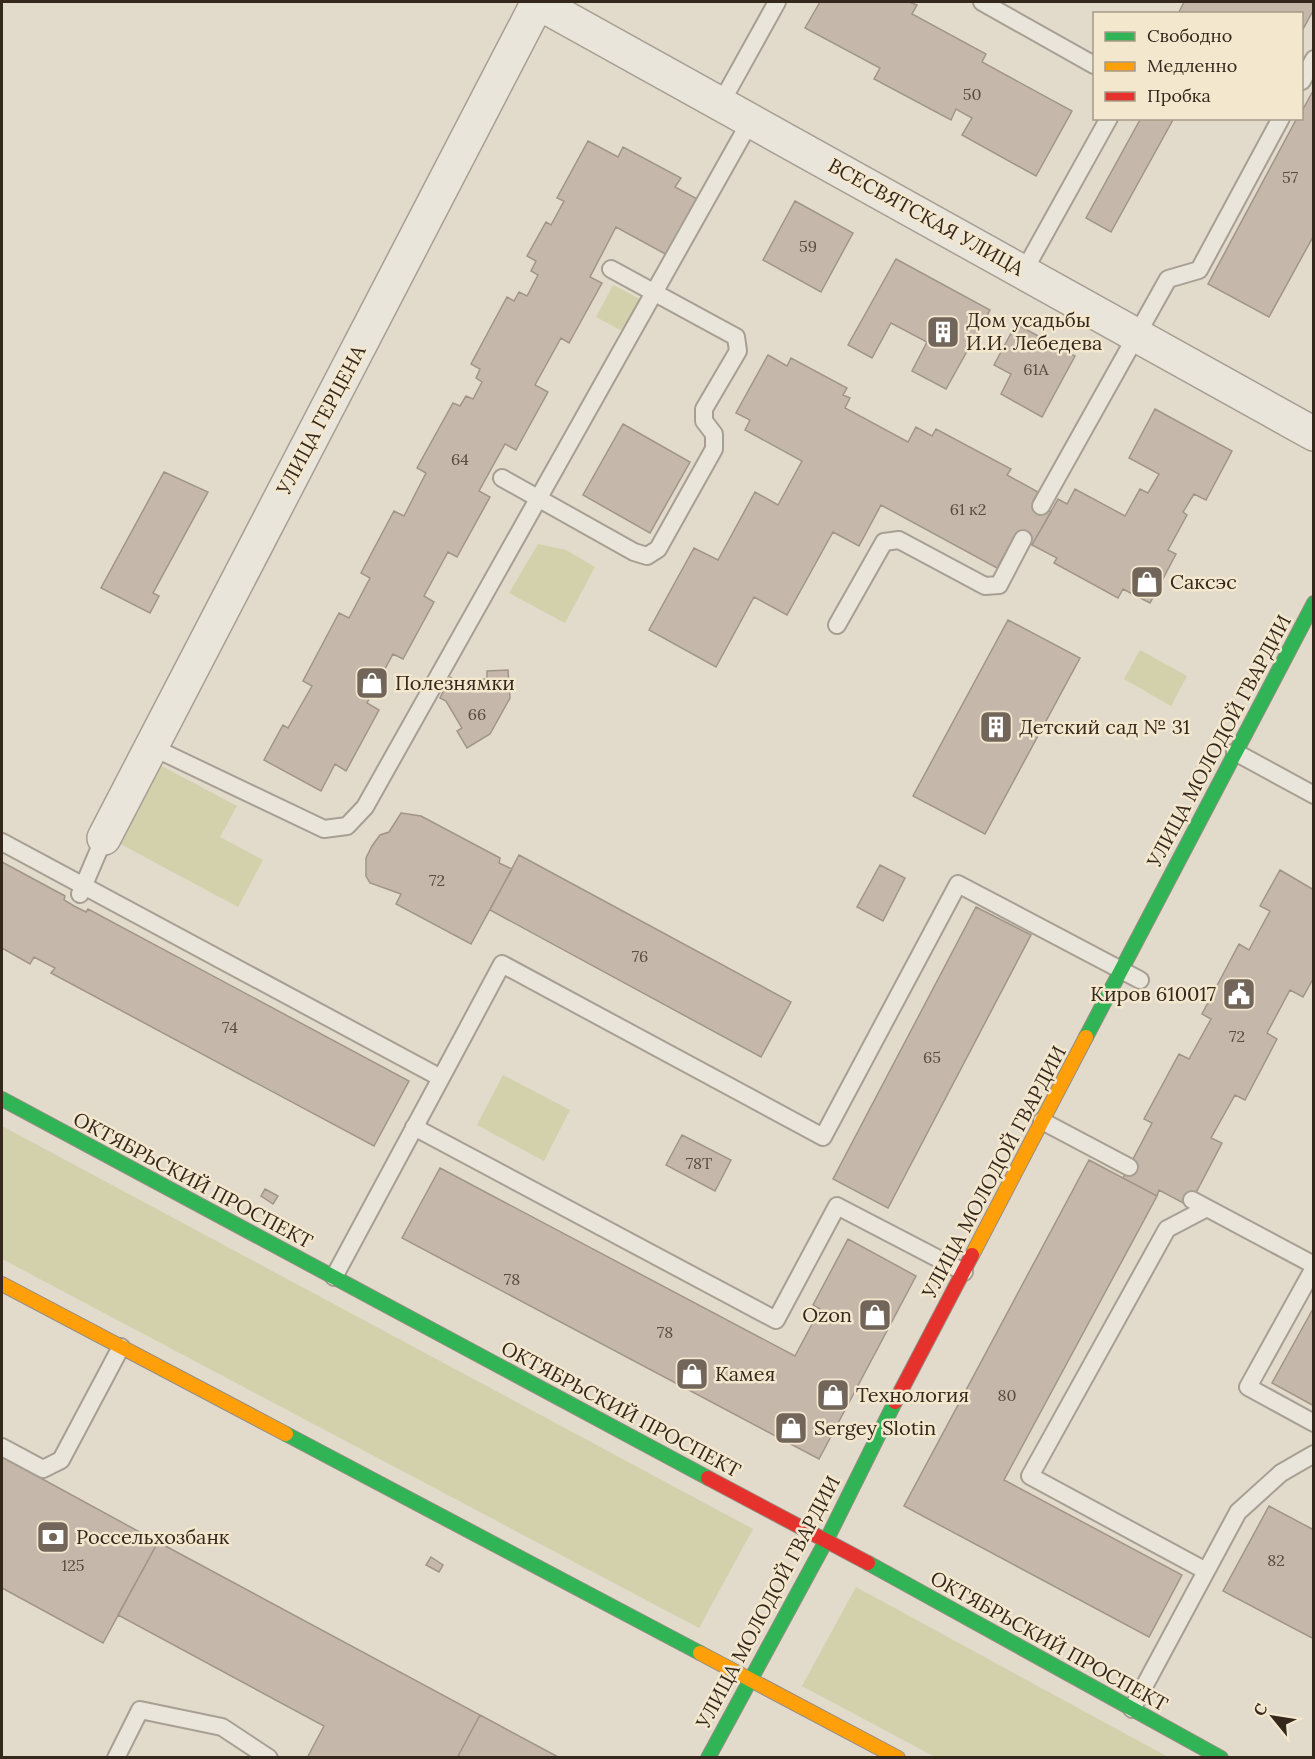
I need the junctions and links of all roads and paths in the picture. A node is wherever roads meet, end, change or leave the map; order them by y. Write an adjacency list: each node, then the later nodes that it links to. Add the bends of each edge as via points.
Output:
1 (538, 2): 7 (street, ВСЕСВЯТСКАЯ УЛИЦА); 22 (street, УЛИЦА ГЕРЦЕНА)
2 (777, 2): 7 (lane)
3 (982, 2): 5 (lane)
4 (1314, 59): 6 (lane)
5 (1093, 63)
6 (1303, 79)
7 (721, 103): 8 (street, ВСЕСВЯТСКАЯ УЛИЦА)
8 (752, 120): 12 (street, ВСЕСВЯТСКАЯ УЛИЦА); 13 (lane)
9 (1108, 120): 12 (lane)
10 (1280, 120): 14 (lane, via 1199,270 1168,279)
11 (611, 270): 13 (lane)
12 (1024, 272): 14 (street, ВСЕСВЯТСКАЯ УЛИЦА)
13 (654, 293): 17 (lane); 17 (lane, via 736,337 738,351 704,409 704,421 714,434 714,449 658,549 647,556 634,552)
14 (1138, 335): 15 (street, ВСЕСВЯТСКАЯ УЛИЦА); 18 (lane)
15 (1314, 434)
16 (502, 478): 17 (lane)
17 (538, 499): 22 (lane, via 365,807 347,826 324,829)
18 (1041, 506)
19 (1023, 540): 21 (lane, via 999,585 985,586 899,540 884,542)
20 (1314, 603): 23 (main road, УЛИЦА МОЛОДОЙ ГВАРДИИ)
21 (837, 625)
22 (150, 746): 25 (street, УЛИЦА ГЕРЦЕНА)
23 (1235, 752): 24 (lane); 28 (main road, УЛИЦА МОЛОДОЙ ГВАРДИИ)
24 (1311, 788)
25 (104, 838): 27 (lane)
26 (2, 842): 27 (lane)
27 (82, 890): 30 (lane)
28 (1122, 970): 29 (lane); 30 (lane, via 958,884 824,1137 502,964); 32 (main road, УЛИЦА МОЛОДОЙ ГВАРДИИ)
29 (1140, 980)
30 (441, 1078): 33 (lane)
31 (2, 1099): 39 (main road, ОКТЯБРЬСКИЙ ПРОСПЕКТ)
32 (1042, 1121): 34 (lane); 38 (main road, УЛИЦА МОЛОДОЙ ГВАРДИИ)
33 (414, 1127): 38 (lane, via 776,1320 837,1206); 39 (lane)
34 (1130, 1167)
35 (1191, 1200): 36 (lane)
36 (1207, 1208): 37 (lane); 46 (lane, via 1167,1229 1030,1476)
37 (1314, 1266): 42 (lane, via 1248,1387)
38 (964, 1272): 45 (main road, УЛИЦА МОЛОДОЙ ГВАРДИИ)
39 (334, 1277): 45 (main road, ОКТЯБРЬСКИЙ ПРОСПЕКТ)
40 (2, 1284): 41 (main road)
41 (121, 1347): 43 (lane, via 61,1460 44,1469); 47 (main road)
42 (1314, 1423)
43 (2, 1447)
44 (1314, 1454): 46 (lane, via 1281,1473 1238,1512)
45 (826, 1541): 47 (main road, УЛИЦА МОЛОДОЙ ГВАРДИИ); 48 (main road, ОКТЯБРЬСКИЙ ПРОСПЕКТ)
46 (1206, 1570): 48 (lane)
47 (749, 1678): 51 (main road, УЛИЦА МОЛОДОЙ ГВАРДИИ); 52 (main road)
48 (1132, 1709): 53 (main road, ОКТЯБРЬСКИЙ ПРОСПЕКТ)
49 (116, 1758): 50 (lane, via 140,1710 222,1727)
50 (269, 1758)
51 (708, 1758)
52 (898, 1758)
53 (1221, 1758)

